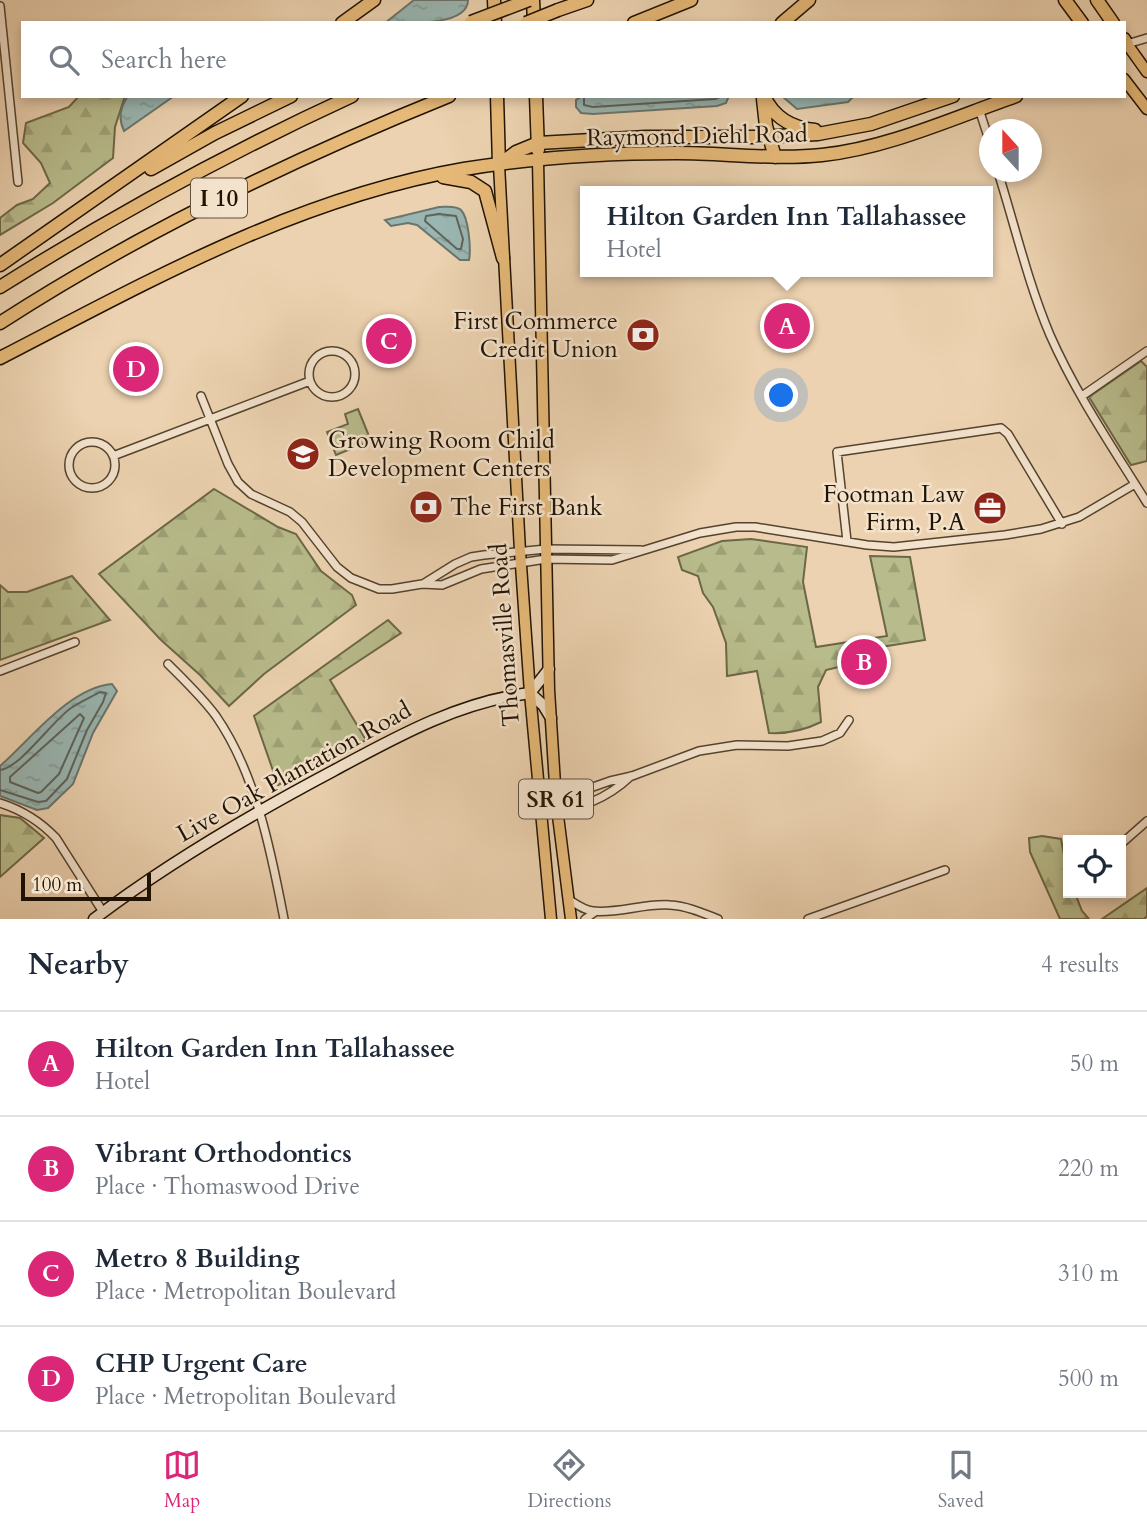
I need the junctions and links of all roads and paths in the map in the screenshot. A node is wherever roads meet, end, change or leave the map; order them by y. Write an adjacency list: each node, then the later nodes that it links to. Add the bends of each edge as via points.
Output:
1 (374, 0): 10 (highway)
2 (494, 0): 12 (highway)
3 (531, 0): 11 (highway, bridge); 14 (highway)
4 (587, 0): 13 (highway, bridge)
5 (691, 0): 15 (highway)
6 (809, 0): 16 (highway)
7 (1063, 0): 17 (highway); 18 (highway)
8 (1097, 0): 19 (highway)
9 (0, 6): 45 (street)
10 (345, 21)
11 (474, 21)
12 (495, 21)
13 (531, 21)
14 (534, 21)
15 (639, 21)
16 (784, 21)
17 (1068, 21)
18 (1080, 21)
19 (1112, 21)
20 (1147, 38): 21 (street)
21 (1126, 44)
22 (1126, 45): 23 (main road)
23 (1147, 72)
24 (1126, 82): 36 (main road)
25 (239, 98): 47 (highway)
26 (287, 98): 47 (highway, via 195,144)
27 (348, 98): 50 (highway, I 10, via 163,191)
28 (444, 98): 51 (highway, I 10, via 209,203 97,263)
29 (497, 98): 43 (highway, Thomasville Road / SR 61)
30 (536, 98): 40 (highway, Thomasville Road / SR 61)
31 (764, 98): 39 (highway)
32 (765, 98): 38 (highway, via 788,123)
33 (947, 98): 38 (highway, Raymond Diehl Road)
34 (1010, 98): 35 (highway, Raymond Diehl Road)
35 (979, 109): 37 (street); 41 (highway, Raymond Diehl Road, via 869,146)
36 (1147, 109)
37 (982, 119)
38 (833, 132): 39 (highway, Raymond Diehl Road)
39 (769, 137): 40 (highway, Raymond Diehl Road, via 656,136); 41 (highway)
40 (538, 143): 42 (highway, Thomasville Road / SR 61); 43 (highway, Raymond Diehl Road)
41 (775, 157): 42 (highway, Raymond Diehl Road, via 677,153)
42 (538, 161): 43 (highway, Raymond Diehl Road); 64 (main road, Thomasville Road / SR 61)
43 (499, 165): 44 (highway); 48 (main road, Thomasville Road / SR 61)
44 (432, 176): 48 (highway, via 483,188); 53 (highway, via 345,199 241,237)
45 (18, 181)
46 (1001, 182): 56 (street, via 1047,327)
47 (73, 215): 49 (highway)
48 (503, 258): 63 (main road, Thomasville Road / SR 61)
49 (0, 265)
50 (0, 288)
51 (0, 323)
52 (1147, 351): 56 (street)
53 (0, 358)
54 (310, 381): 54 (street, via 318,392 336,396 352,383 353,365 338,352 323,353 312,363); 57 (street)
55 (201, 396): 57 (street)
56 (1082, 396): 59 (street)
57 (210, 419): 58 (street); 66 (street, via 238,482 302,522 351,578 379,589)
58 (113, 456): 58 (street, via 101,444 83,444 69,460 70,473 81,486 102,486 113,474)
59 (1135, 484): 60 (street); 61 (street)
60 (1147, 502)
61 (1062, 524): 62 (street, via 910,547); 62 (street, via 1001,428 837,452)
62 (847, 541): 64 (street, via 736,527 612,560)
63 (520, 551): 64 (street); 65 (main road, Thomasville Road / SR 61); 66 (street, via 471,557)
64 (546, 554): 65 (street); 69 (main road, Thomasville Road / SR 61)
65 (520, 564): 66 (street, via 481,569 442,585); 71 (main road, Thomasville Road / SR 61)
66 (422, 584)
67 (75, 642): 70 (street)
68 (169, 664): 78 (street, via 218,719 244,770)
69 (549, 669): 71 (street); 72 (main road, Thomasville Road / SR 61)
70 (0, 671)
71 (530, 693): 72 (street); 77 (main road, Thomasville Road / SR 61); 78 (street, Live Oak Plantation Road, via 448,714)
72 (551, 718): 75 (main road, Thomasville Road / SR 61)
73 (849, 720): 74 (street, via 840,733 821,741 705,750)
74 (632, 776): 75 (street); 79 (street, via 595,801)
75 (556, 800): 77 (street); 79 (main road, Thomasville Road / SR 61)
76 (0, 803): 85 (street, via 25,814 56,838)
77 (540, 808): 79 (street); 87 (main road, Thomasville Road / SR 61)
78 (258, 811): 85 (street, Live Oak Plantation Road); 86 (street)
79 (558, 813): 83 (main road, Thomasville Road / SR 61)
80 (1147, 821): 81 (street)
81 (1126, 840)
82 (945, 870): 91 (street)
83 (567, 898): 84 (street); 88 (main road, Thomasville Road / SR 61)
84 (595, 912): 89 (street); 90 (street, via 673,905)
85 (99, 915)
86 (284, 919)
87 (551, 919)
88 (571, 919)
89 (585, 919)
90 (718, 919)
91 (808, 919)

